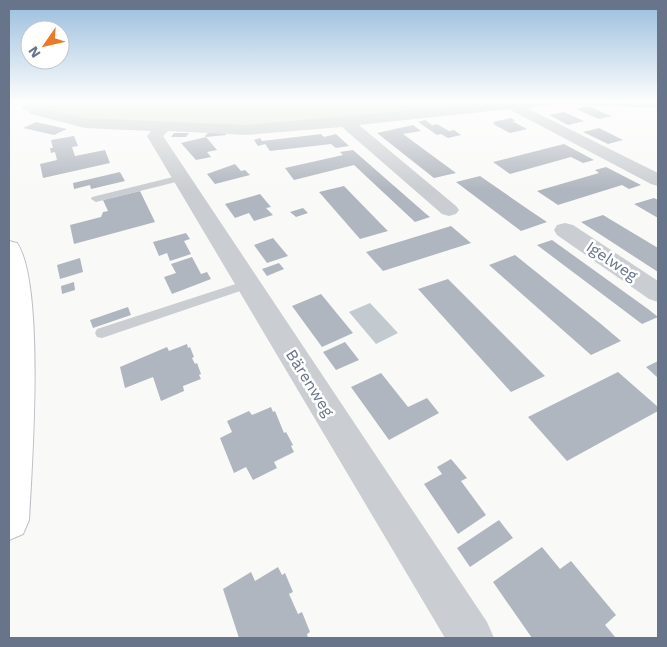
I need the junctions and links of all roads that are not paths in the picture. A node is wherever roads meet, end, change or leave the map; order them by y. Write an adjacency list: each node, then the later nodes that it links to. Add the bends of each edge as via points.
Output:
1 (160, 130): 4 (street, Bärenweg, via 155,136)
2 (356, 130): 7 (street)
3 (560, 130): 5 (street)
4 (181, 178): 6 (lane); 10 (street, Bärenweg)
5 (658, 180)
6 (96, 198)
7 (449, 210)
8 (565, 230): 11 (street, Igelweg)
9 (9, 248): 13 (main road, via 20,328)
10 (248, 284): 12 (lane); 15 (street, Bärenweg)
11 (658, 293)
12 (102, 333)
13 (13, 371): 14 (main road)
14 (9, 520)
15 (471, 638)

